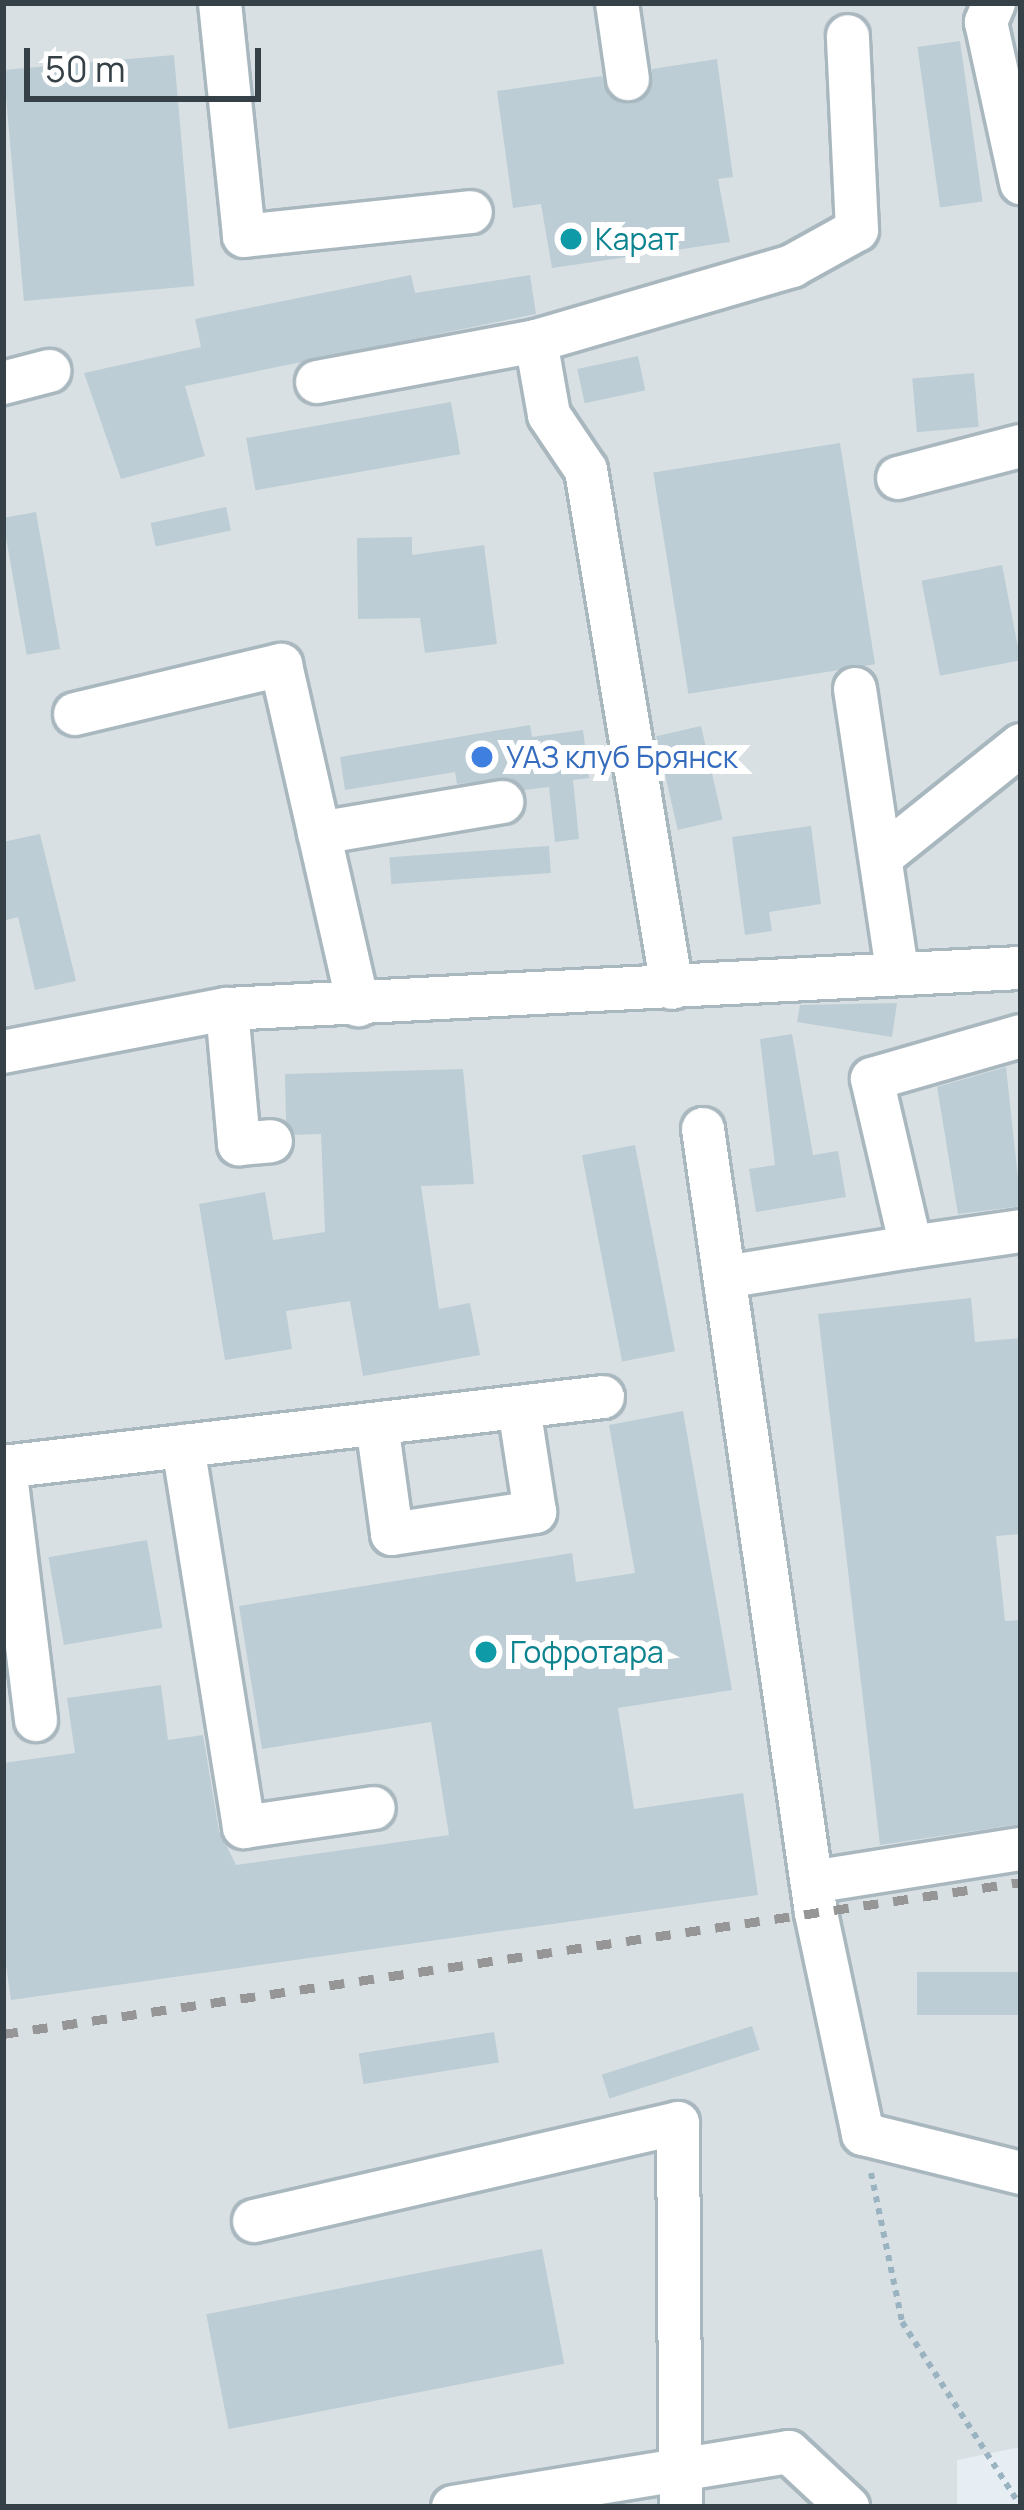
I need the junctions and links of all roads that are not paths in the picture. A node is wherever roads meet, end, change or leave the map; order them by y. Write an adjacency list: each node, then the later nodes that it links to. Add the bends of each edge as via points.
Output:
1 (220, 3): 7 (street, via 244,236)
2 (617, 3): 5 (street)
3 (994, 3): 6 (street, via 986,22)
4 (848, 36): 8 (street, via 857,230 792,266)
5 (628, 80)
6 (1021, 183)
7 (471, 212)
8 (536, 341): 10 (street); 22 (street, via 549,415 586,470)
9 (49, 371): 11 (street)
10 (317, 382)
11 (3, 383)
12 (1021, 446): 13 (street)
13 (898, 478)
14 (855, 689): 19 (street)
15 (76, 714): 18 (street, via 281,665)
16 (1021, 746): 19 (street)
17 (502, 802): 18 (street)
18 (319, 833): 23 (street)
19 (881, 857): 20 (street)
20 (897, 971): 21 (street); 22 (street)
21 (1018, 971): 25 (street)
22 (672, 988): 23 (street)
23 (358, 1005): 24 (street)
24 (227, 1009): 27 (street); 29 (street, via 239,1144)
25 (1021, 1014)
26 (1021, 1036): 31 (street, via 872,1079)
27 (3, 1052)
28 (703, 1129): 32 (street)
29 (272, 1141)
30 (1021, 1231): 31 (street)
31 (911, 1247): 32 (street)
32 (725, 1277): 41 (street)
33 (603, 1397): 34 (street)
34 (519, 1408): 35 (street); 35 (street, via 535,1512 392,1534)
35 (377, 1424): 36 (street)
36 (183, 1446): 37 (street); 39 (street, via 244,1827)
37 (4, 1467): 38 (street)
38 (36, 1720)
39 (374, 1808)
40 (1021, 1849): 41 (street)
41 (812, 1882): 42 (street, via 863,2134)
42 (1021, 2173)
43 (254, 2221): 44 (street, via 678,2123)
44 (679, 2464): 45 (street); 46 (street); 47 (street, via 789,2452)
45 (453, 2507)
46 (681, 2507)
47 (848, 2507)

